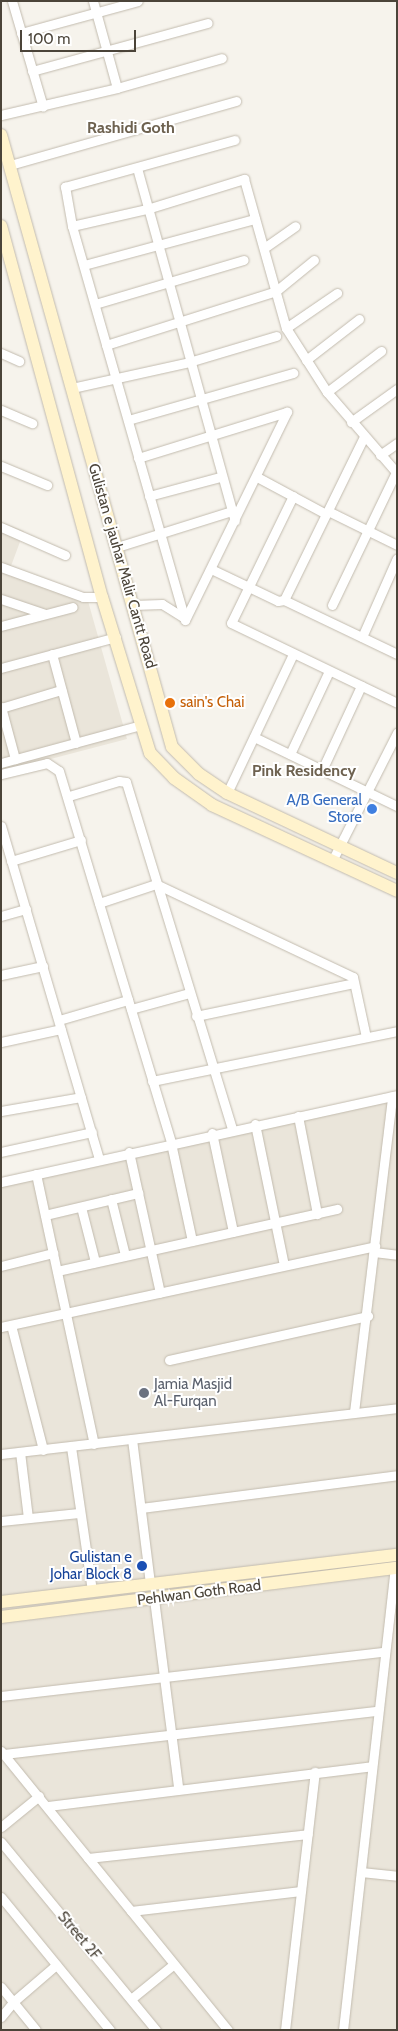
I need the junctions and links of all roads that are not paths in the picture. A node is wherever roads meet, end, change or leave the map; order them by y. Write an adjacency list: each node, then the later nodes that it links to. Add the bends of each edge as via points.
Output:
1 (12, 1): 6 (street)
2 (93, 1): 4 (street)
3 (138, 1): 4 (street)
4 (96, 13): 6 (street); 7 (street)
5 (208, 23): 7 (street)
6 (21, 33): 9 (street)
7 (107, 49): 9 (street); 10 (street)
8 (222, 58): 10 (street)
9 (32, 71): 12 (street)
10 (118, 88): 12 (street)
11 (236, 101): 16 (street)
12 (43, 107): 13 (street, via 33,106)
13 (1, 115)
14 (1, 135): 16 (main road, Gulistan e jauhar Malir Cantt Road)
15 (235, 140): 17 (street)
16 (10, 165): 44 (main road, Gulistan e jauhar Malir Cantt Road)
17 (136, 168): 18 (street); 20 (street, via 65,187)
18 (147, 209): 19 (street, via 242,178); 20 (street); 23 (street)
19 (255, 219): 23 (street); 24 (street)
20 (72, 226): 27 (street)
21 (295, 226): 24 (street)
22 (2, 231): 77 (main road, Gulistan e jauhar Malir Cantt Road)
23 (158, 247): 27 (street); 28 (street)
24 (264, 248): 29 (street)
25 (244, 260): 28 (street)
26 (314, 260): 29 (street)
27 (84, 265): 31 (street)
28 (168, 285): 31 (street); 33 (street)
29 (276, 291): 33 (street); 34 (street)
30 (337, 293): 34 (street)
31 (95, 304): 36 (street)
32 (359, 319): 39 (street)
33 (178, 323): 36 (street); 41 (street)
34 (286, 328): 39 (street)
35 (276, 336): 41 (street)
36 (106, 345): 43 (street)
37 (381, 350): 46 (street)
38 (1, 353): 40 (street)
39 (306, 360): 46 (street)
40 (18, 361)
41 (189, 362): 43 (street); 47 (street)
42 (293, 372): 47 (street)
43 (116, 378): 44 (street); 49 (street)
44 (72, 388): 71 (main road, Gulistan e jauhar Malir Cantt Road)
45 (397, 389): 50 (street)
46 (327, 392): 50 (street)
47 (200, 400): 49 (street); 52 (street)
48 (2, 414): 51 (street)
49 (128, 420): 56 (street)
50 (352, 422): 53 (street)
51 (32, 423)
52 (210, 435): 56 (street); 59 (street); 60 (street, via 287,412)
53 (364, 437): 55 (street); 65 (street)
54 (397, 443): 55 (street)
55 (380, 455): 58 (street)
56 (138, 458): 62 (street)
57 (1, 466): 61 (street)
58 (396, 472): 68 (street)
59 (220, 477): 62 (street); 64 (street)
60 (257, 477): 63 (street); 66 (street)
61 (47, 485)
62 (149, 496): 69 (street)
63 (293, 496): 65 (street); 76 (street)
64 (232, 511): 66 (street); 69 (street)
65 (327, 513): 68 (street); 79 (street)
66 (235, 521): 75 (street)
67 (1, 527): 72 (street)
68 (367, 531): 70 (street); 81 (street)
69 (160, 534): 71 (street); 84 (street)
70 (397, 545)
71 (117, 547): 80 (main road, Gulistan e jauhar Malir Cantt Road)
72 (65, 555)
73 (397, 558): 87 (street)
74 (1, 567): 77 (street, via 83,597)
75 (211, 569): 76 (street); 84 (street)
76 (248, 586): 79 (street, via 278,601); 89 (street, via 230,623)
77 (102, 597): 86 (main road, Gulistan e jauhar Malir Cantt Road)
78 (1, 599): 83 (street)
79 (284, 600): 87 (street)
80 (133, 605): 84 (street, via 162,604); 107 (main road, Gulistan e jauhar Malir Cantt Road, via 172,747 198,774)
81 (332, 605)
82 (74, 607): 83 (street)
83 (45, 614): 85 (street)
84 (186, 620)
85 (1, 626)
86 (116, 637): 88 (street); 97 (main road, Gulistan e jauhar Malir Cantt Road)
87 (362, 637): 90 (street)
88 (52, 654): 91 (street); 94 (street)
89 (293, 654): 92 (street); 99 (street)
90 (397, 654)
91 (1, 668)
92 (329, 671): 93 (street); 101 (street)
93 (362, 686): 95 (street); 104 (street)
94 (62, 690): 96 (street); 100 (street)
95 (397, 703)
96 (1, 708): 102 (street)
97 (141, 725): 100 (street); 115 (main road, Gulistan e jauhar Malir Cantt Road, via 150,753 174,778 212,805)
98 (397, 733): 106 (street)
99 (254, 737): 101 (street); 107 (street)
100 (76, 742): 102 (street)
101 (290, 754): 104 (street)
102 (15, 759): 103 (street)
103 (1, 763)
104 (322, 770): 106 (street)
105 (1, 774): 108 (street, via 53,764)
106 (367, 791): 109 (street); 113 (street)
107 (227, 793): 113 (main road, Gulistan e jauhar Malir Cantt Road)
108 (69, 796): 111 (street); 117 (street, via 119,781 126,782)
109 (397, 806)
110 (1, 826): 112 (street)
111 (81, 840): 114 (street); 119 (street)
112 (4, 843): 114 (street)
113 (340, 846): 115 (street); 116 (main road, Gulistan e jauhar Malir Cantt Road)
114 (11, 861): 120 (street)
115 (332, 861): 118 (main road, Gulistan e jauhar Malir Cantt Road)
116 (397, 872)
117 (156, 884): 119 (street); 124 (street, via 353,976); 125 (street)
118 (397, 891)
119 (100, 903): 126 (street)
120 (26, 909): 121 (street); 122 (street)
121 (1, 916)
122 (42, 966): 123 (street); 128 (street)
123 (1, 975)
124 (354, 983): 127 (street); 130 (street)
125 (189, 993): 126 (street); 127 (street)
126 (130, 1004): 128 (street); 133 (street)
127 (196, 1016): 132 (street)
128 (60, 1025): 131 (street); 135 (street)
129 (397, 1031): 130 (street)
130 (366, 1037): 132 (street)
131 (1, 1042)
132 (211, 1069): 133 (street); 139 (street)
133 (152, 1081): 142 (street)
134 (394, 1096): 137 (street); 158 (street)
135 (81, 1097): 136 (street); 140 (street)
136 (1, 1111)
137 (298, 1116): 138 (street); 152 (street)
138 (255, 1124): 139 (street); 154 (street)
139 (232, 1129): 141 (street)
140 (92, 1132): 143 (street); 145 (street)
141 (212, 1133): 142 (street); 155 (street)
142 (170, 1143): 144 (street); 156 (street)
143 (1, 1152)
144 (129, 1152): 145 (street); 148 (street)
145 (99, 1158): 146 (street)
146 (36, 1174): 147 (street); 153 (street)
147 (1, 1182)
148 (138, 1193): 149 (street); 157 (street)
149 (111, 1199): 150 (street); 160 (street)
150 (81, 1207): 153 (street); 162 (street)
151 (337, 1209): 152 (street)
152 (317, 1214): 154 (street)
153 (45, 1215): 159 (street)
154 (275, 1223): 155 (street); 164 (street)
155 (233, 1232): 156 (street)
156 (192, 1241): 157 (street)
157 (150, 1249): 160 (street); 166 (street)
158 (375, 1249): 161 (street); 164 (street); 168 (street)
159 (53, 1253): 163 (street); 165 (street)
160 (125, 1255): 162 (street)
161 (397, 1255)
162 (95, 1262): 165 (street)
163 (2, 1264)
164 (284, 1266): 166 (street)
165 (57, 1271): 167 (street)
166 (160, 1293): 167 (street)
167 (66, 1314): 169 (street); 175 (street)
168 (368, 1316): 171 (street); 173 (street)
169 (12, 1325): 170 (street); 177 (street)
170 (1, 1328)
171 (169, 1360)
172 (397, 1408): 173 (street)
173 (354, 1412): 174 (street)
174 (132, 1439): 175 (street); 181 (street)
175 (94, 1444): 176 (street)
176 (71, 1447): 177 (street); 182 (street)
177 (43, 1450): 178 (street)
178 (20, 1452): 179 (street); 183 (street)
179 (1, 1454)
180 (397, 1475): 181 (street)
181 (141, 1508): 187 (street)
182 (79, 1513): 183 (street); 188 (street)
183 (28, 1518): 184 (street)
184 (1, 1521)
185 (397, 1555): 187 (main road, Pehlwan Goth Road)
186 (396, 1568): 189 (main road, Pehlwan Goth Road); 192 (street)
187 (150, 1584): 188 (main road, Pehlwan Goth Road)
188 (92, 1591): 190 (main road, Pehlwan Goth Road)
189 (154, 1599): 191 (main road, Pehlwan Goth Road); 193 (street)
190 (1, 1602)
191 (1, 1617)
192 (384, 1652): 193 (street); 195 (street)
193 (165, 1677): 194 (street); 196 (street)
194 (1, 1696)
195 (378, 1711): 196 (street); 198 (street)
196 (172, 1733): 197 (street); 200 (street)
197 (3, 1753): 201 (street)
198 (372, 1766): 199 (street); 207 (street)
199 (315, 1772): 200 (street); 204 (street)
200 (178, 1787): 202 (street)
201 (39, 1796): 202 (street); 203 (street)
202 (48, 1806): 206 (street)
203 (1, 1827)
204 (308, 1834): 206 (street); 209 (street)
205 (1, 1842): 215 (street, Street 2F)
206 (88, 1858): 211 (street)
207 (361, 1872): 208 (street); 223 (street)
208 (397, 1876)
209 (301, 1891): 211 (street); 222 (street)
210 (1, 1897): 213 (street)
211 (131, 1911): 212 (street)
212 (174, 1964): 215 (street); 221 (street)
213 (56, 1965): 216 (street); 219 (street)
214 (1, 1987): 216 (street)
215 (131, 1999): 220 (street, Street 2F)
216 (13, 2002): 217 (street); 218 (street)
217 (1, 2017)
218 (36, 2030)
219 (110, 2030)
220 (156, 2030)
221 (228, 2030)
222 (285, 2030)
223 (343, 2030)

